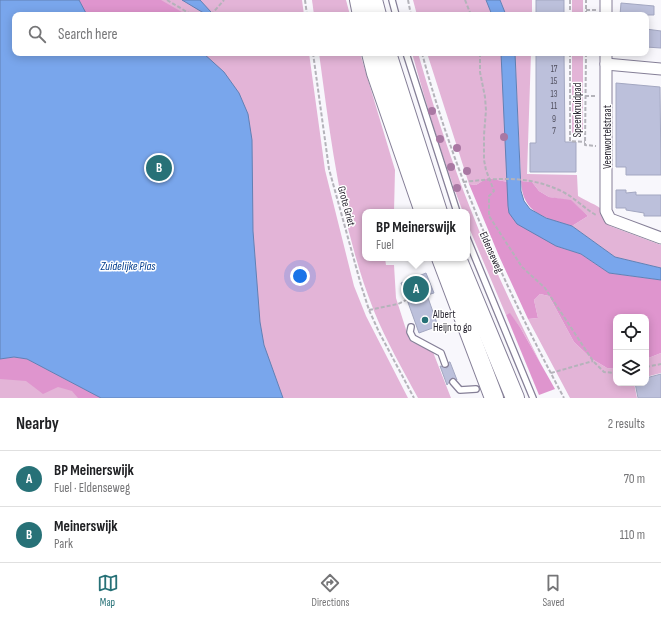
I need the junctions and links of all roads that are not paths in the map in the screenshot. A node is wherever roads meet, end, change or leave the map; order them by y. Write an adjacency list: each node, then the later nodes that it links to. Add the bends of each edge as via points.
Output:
1 (358, 0): 5 (main road)
2 (373, 0): 6 (main road)
3 (392, 0): 7 (lane)
4 (606, 0): 8 (street)
5 (361, 12)
6 (376, 12)
7 (395, 12)
8 (606, 12)
9 (372, 56): 14 (main road)
10 (388, 56): 15 (main road)
11 (407, 56): 16 (lane)
12 (606, 58): 13 (street); 17 (street, Veenwortelstraat, via 606,211 610,220)
13 (661, 69)
14 (423, 209)
15 (437, 209)
16 (456, 209)
17 (661, 238)
18 (470, 245): 27 (lane, Eldenseweg)
19 (442, 261): 25 (main road)
20 (458, 261): 26 (main road)
21 (411, 328): 22 (lane, via 412,338 441,353)
22 (444, 364)
23 (453, 382): 24 (lane, via 460,390)
24 (476, 389)
25 (494, 398)
26 (515, 398)
27 (533, 398)

